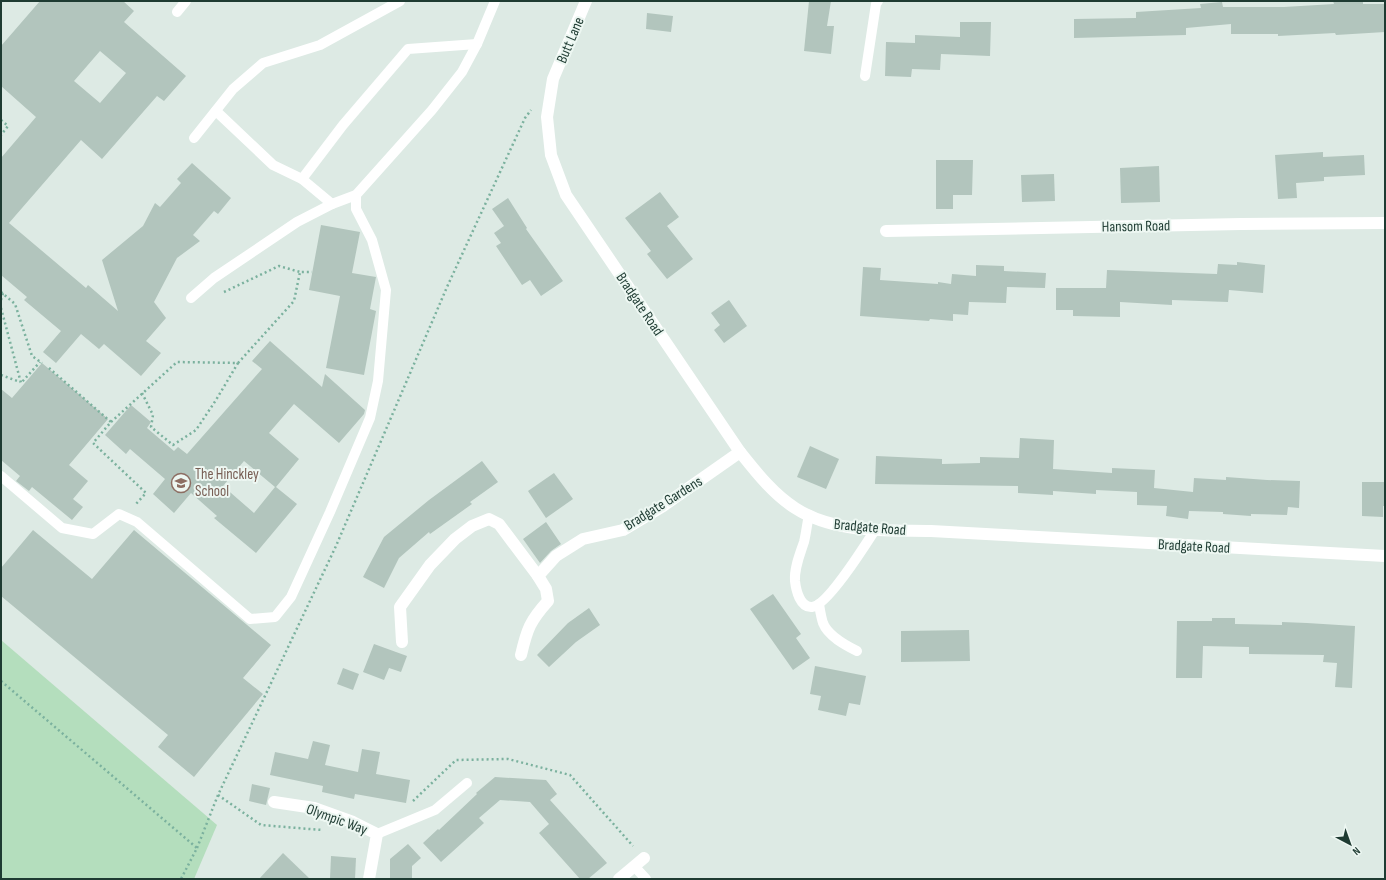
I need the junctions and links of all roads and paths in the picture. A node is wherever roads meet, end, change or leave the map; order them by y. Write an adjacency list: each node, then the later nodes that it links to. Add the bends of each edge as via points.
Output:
1 (186, 1): 6 (lane)
2 (400, 1): 11 (lane, via 320,45 263,63 233,89)
3 (494, 1): 7 (lane)
4 (586, 1): 9 (street, Butt Lane)
5 (878, 1): 8 (lane)
6 (177, 12)
7 (477, 44): 15 (lane, via 408,48 343,125); 16 (lane, via 462,72 447,92)
8 (865, 76)
9 (553, 79): 33 (street, Bradgate Road, via 547,117 552,155 566,195)
10 (533, 107): 49 (path, via 525,118 447,287 336,546 218,795)
11 (216, 111): 14 (lane); 15 (lane, via 273,165)
12 (1, 120): 13 (path, via 8,126)
13 (1, 135)
14 (194, 138)
15 (302, 179): 17 (lane)
16 (356, 195): 17 (lane); 34 (lane, via 356,209 372,240 386,290 378,382 370,418 330,512 291,597 275,617 250,619 137,522 119,514 93,534 62,528)
17 (332, 204): 24 (lane, via 297,222 214,278)
18 (1385, 223): 19 (street, Hansom Road)
19 (886, 231)
20 (300, 272): 21 (path); 22 (path, via 279,266); 27 (path, via 294,301)
21 (312, 272)
22 (224, 292)
23 (2, 293): 25 (path); 30 (path, via 15,304 32,356 41,363)
24 (191, 298)
25 (1, 300)
26 (1, 308): 30 (path)
27 (238, 363): 31 (path, via 177,362); 31 (path, via 196,430 173,445 151,427 153,414)
28 (49, 368): 32 (path)
29 (1, 374): 30 (path)
30 (21, 383)
31 (142, 393): 32 (path)
32 (111, 422): 35 (path, via 93,443 146,493 135,505)
33 (740, 452): 36 (street, Bradgate Road, via 779,496); 39 (street, Bradgate Gardens, via 663,506 622,530 583,539 556,556)
34 (1, 476)
35 (140, 510)
36 (809, 515): 37 (street, Bradgate Road, via 841,526); 40 (lane, via 795,580 798,594 807,607)
37 (875, 530): 38 (street, Bradgate Road); 40 (lane, via 858,557)
38 (1385, 556)
39 (538, 576): 41 (street, via 499,524 489,519 472,526 455,539 430,565 400,607); 43 (street, via 546,589 548,601 526,631)
40 (819, 604): 42 (lane, via 823,624 829,632)
41 (402, 642)
42 (857, 651)
43 (521, 655)
44 (1, 681): 49 (path)
45 (467, 783): 48 (lane, via 435,810)
46 (274, 802): 48 (street, Olympic Way, via 314,808)
47 (411, 803): 50 (path, via 456,760 508,759 570,775)
48 (377, 834): 53 (street, Olympic Way)
49 (197, 848): 52 (path)
50 (644, 858): 51 (street)
51 (634, 866): 54 (street); 55 (lane)
52 (181, 879)
53 (369, 879)
54 (619, 879)
55 (646, 879)

